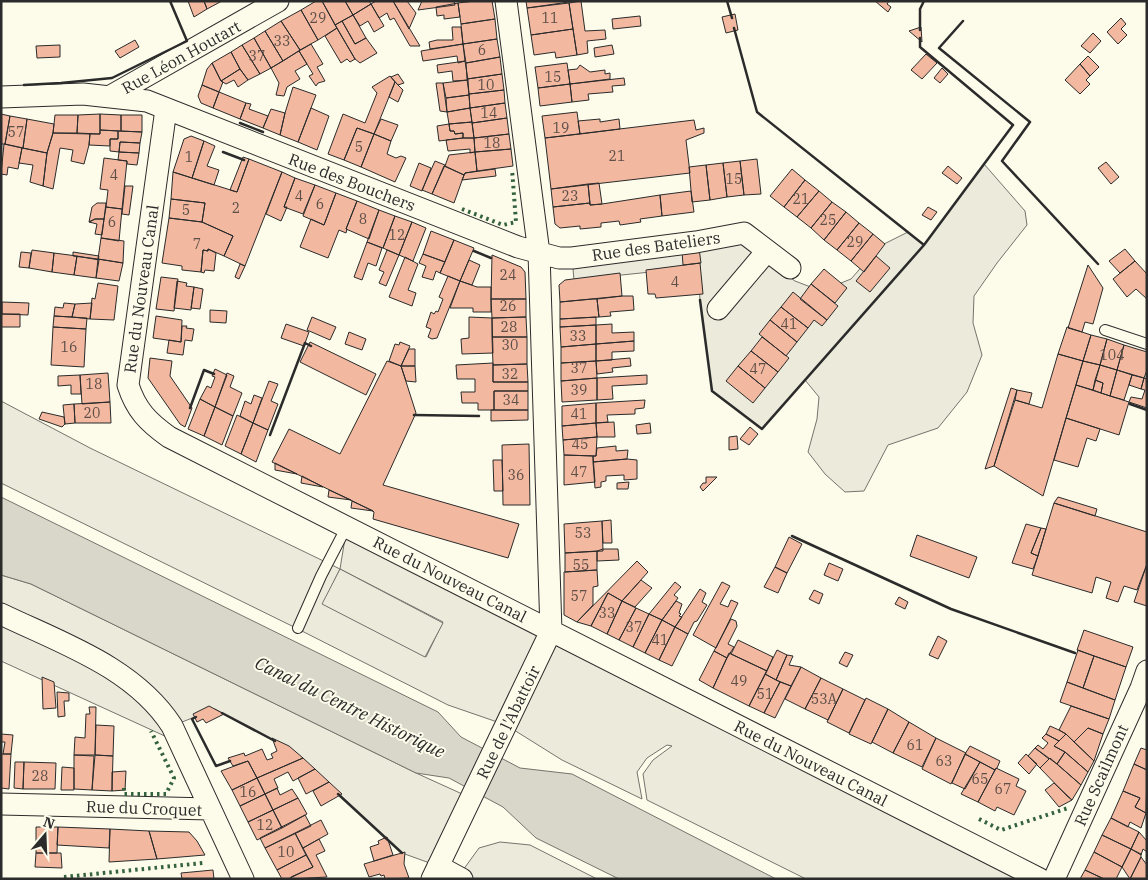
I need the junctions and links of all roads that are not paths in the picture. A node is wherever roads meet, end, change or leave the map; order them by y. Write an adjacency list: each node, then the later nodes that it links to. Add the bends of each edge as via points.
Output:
1 (278, 1): 4 (street, Rue Léon Houtart)
2 (506, 1): 7 (street)
3 (1, 97): 4 (street, Rue Léon Houtart, via 83,94)
4 (109, 97): 5 (street, Rue Léon Houtart, via 146,102)
5 (166, 109): 7 (street, Rue des Bouchers); 12 (street, Rue du Nouveau Canal, via 128,385 132,399 153,425 169,437)
6 (767, 251): 7 (street, Rue des Bateliers, via 744,233 572,258); 8 (street, Rue des Bateliers); 9 (street)
7 (539, 253): 15 (street)
8 (790, 268)
9 (718, 309)
10 (1105, 330): 11 (lane)
11 (1147, 344)
12 (347, 526): 14 (lane); 15 (street, Rue du Nouveau Canal)
13 (1, 614): 18 (street, via 105,664 145,695 164,713 172,726)
14 (298, 628)
15 (551, 631): 19 (street, Rue de l'Abattoir); 22 (street, Rue du Nouveau Canal)
16 (1147, 672): 23 (street, Rue Scailmont)
17 (1, 804): 18 (street, Rue du Croquet)
18 (210, 809): 20 (street, Rue du Croquet)
19 (435, 872): 21 (street)
20 (243, 879)
21 (462, 879)
22 (1040, 879)
23 (1054, 879)

